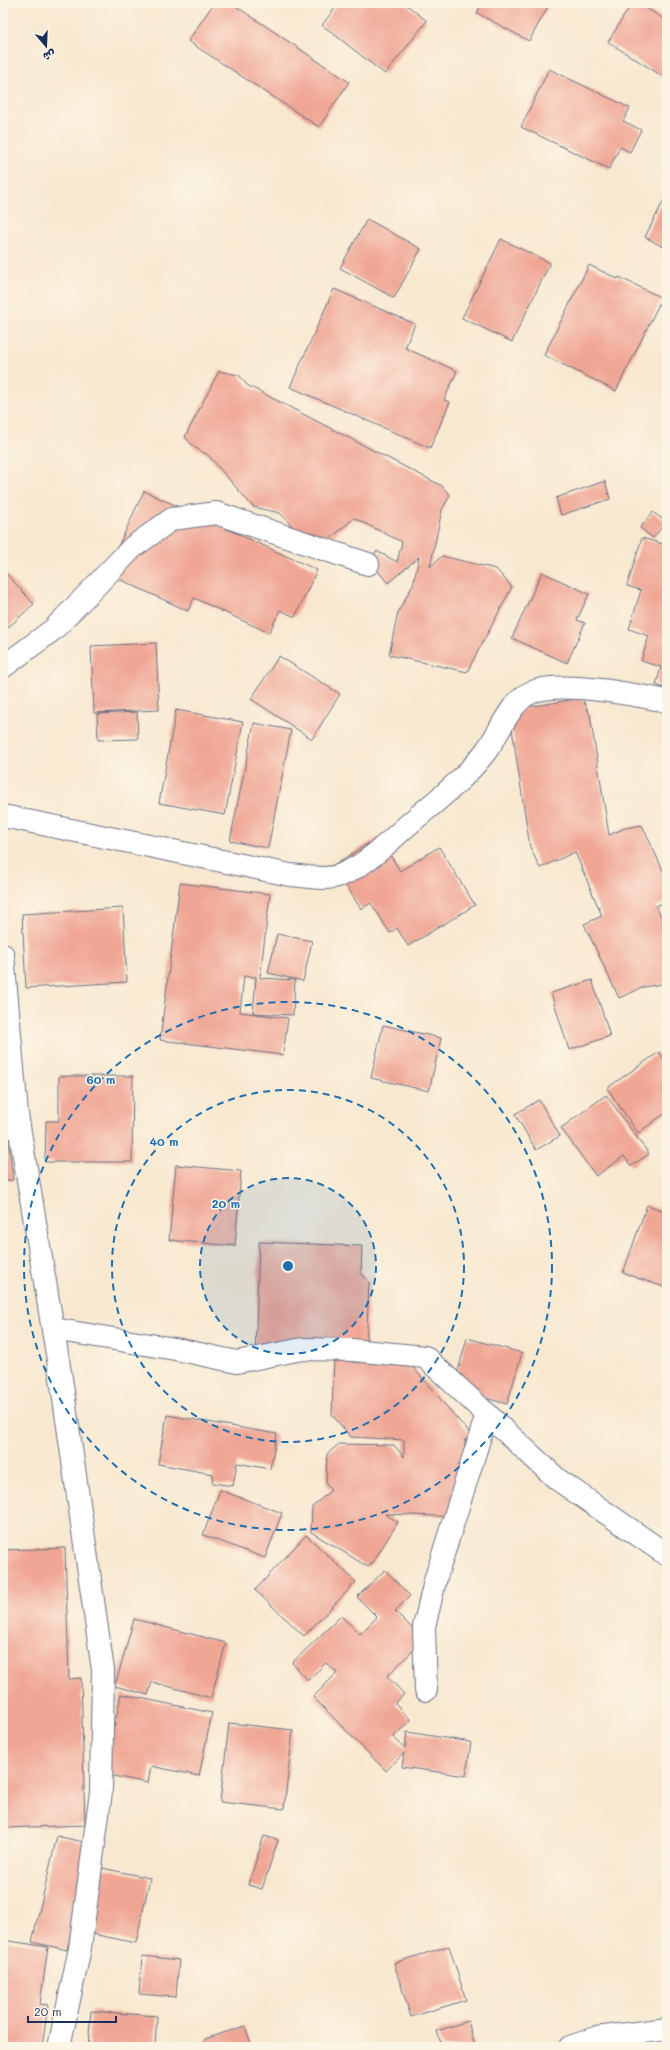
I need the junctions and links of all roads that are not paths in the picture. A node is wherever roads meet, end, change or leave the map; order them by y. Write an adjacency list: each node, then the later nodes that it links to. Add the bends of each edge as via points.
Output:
1 (368, 564): 2 (street, via 216,513 172,519 133,547 54,629)
2 (3, 666)
3 (667, 701): 4 (street, via 608,690 545,688 530,692 518,701 486,752 454,786 366,861 341,875 325,878 290,875)
4 (3, 816)
5 (3, 955): 6 (street, via 17,1114)
6 (53, 1330): 7 (street, via 181,1350 237,1362 302,1348 425,1357); 11 (street, via 103,1670 102,1792 80,1948)
7 (487, 1414): 8 (street, via 556,1479); 9 (street, via 436,1577 424,1628)
8 (667, 1555)
9 (426, 1690)
10 (667, 2029): 12 (street, via 596,2038)
11 (59, 2047)
12 (570, 2047)

